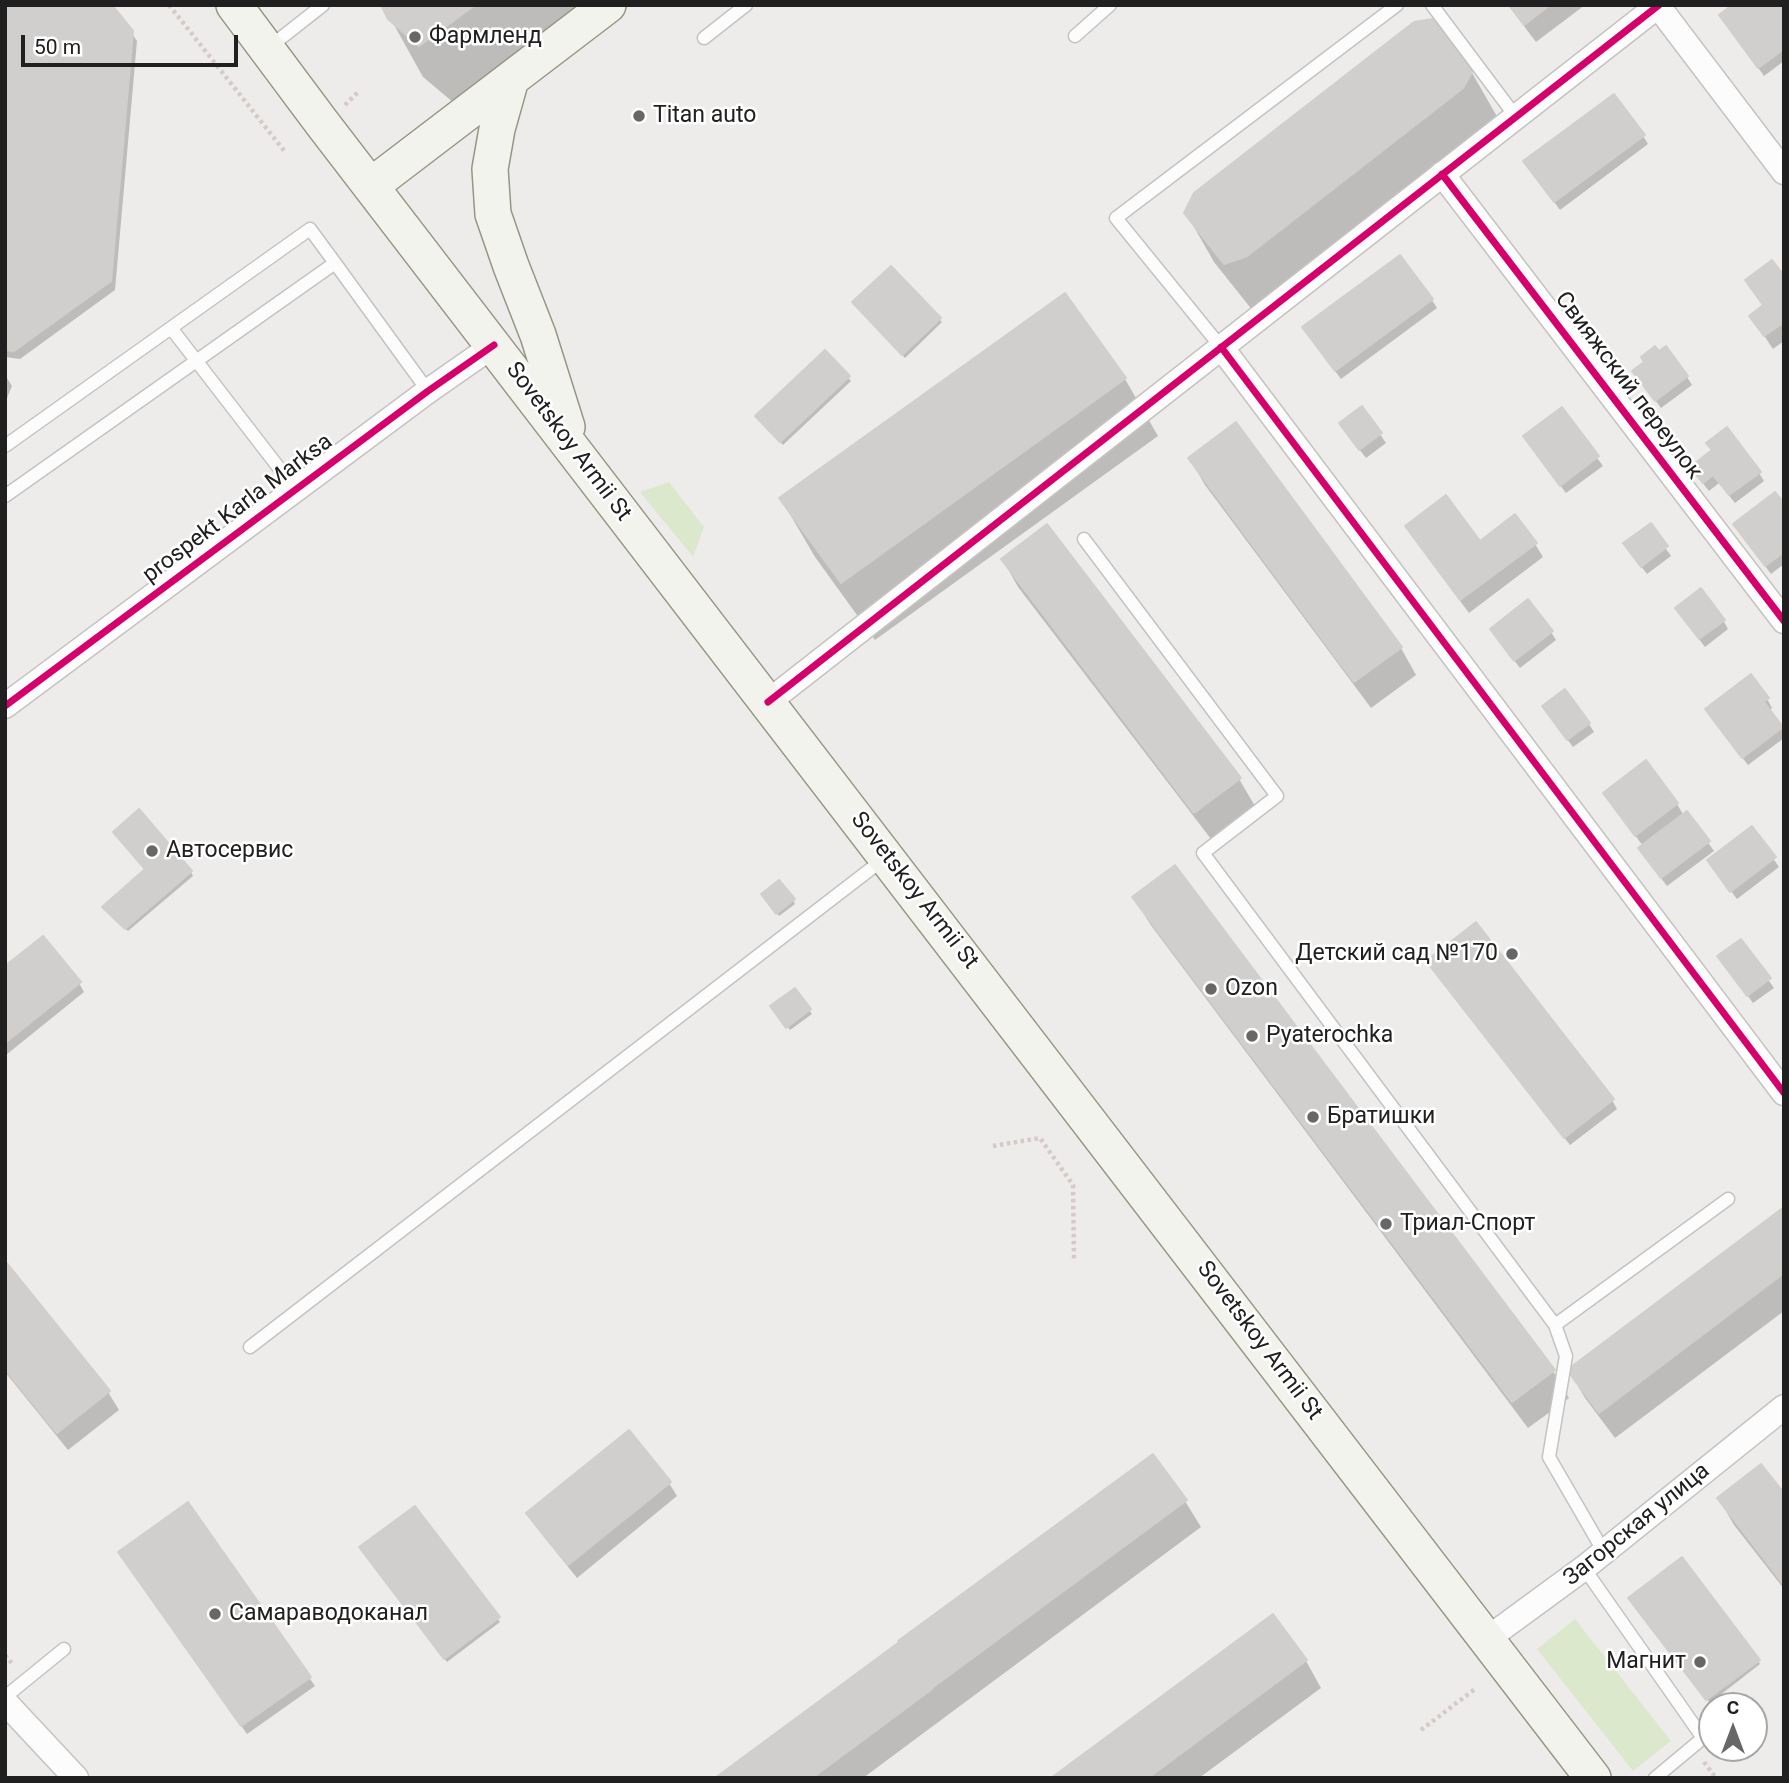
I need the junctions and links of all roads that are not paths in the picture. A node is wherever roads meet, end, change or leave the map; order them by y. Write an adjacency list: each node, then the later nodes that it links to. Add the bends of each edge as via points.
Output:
1 (323, 5): 11 (lane)
2 (608, 5): 12 (main road)
3 (746, 5): 10 (lane)
4 (1110, 5): 9 (lane)
5 (1397, 5): 20 (lane, via 1116,218)
6 (1432, 5): 13 (lane)
7 (237, 6): 11 (main road, Sovetskoy Armii St)
8 (1659, 6): 13 (street); 14 (street)
9 (1075, 36)
10 (704, 38)
11 (267, 49): 16 (main road, Sovetskoy Armii St)
12 (511, 79): 16 (main road); 24 (main road, via 490,169 493,214)
13 (1516, 117): 15 (street)
14 (1784, 172)
15 (1442, 174): 20 (street); 28 (street, Свияжский переулок)
16 (372, 185): 19 (main road, Sovetskoy Armii St)
17 (335, 263): 18 (lane, via 310,229); 21 (lane); 22 (lane)
18 (171, 328): 21 (lane); 23 (lane)
19 (494, 345): 22 (street, prospekt Karla Marksa); 24 (main road, Sovetskoy Armii St)
20 (1221, 347): 29 (street); 32 (street)
21 (197, 361): 25 (lane); 26 (lane)
22 (428, 391): 25 (street, prospekt Karla Marksa)
23 (5, 446)
24 (575, 450): 29 (main road, Sovetskoy Armii St)
25 (296, 490): 30 (street, prospekt Karla Marksa)
26 (5, 496)
27 (1084, 539): 34 (lane, via 1277,796 1203,853)
28 (1784, 621)
29 (768, 702): 31 (main road, Sovetskoy Armii St)
30 (5, 706)
31 (887, 857): 35 (lane); 39 (main road, Sovetskoy Armii St)
32 (1784, 1093)
33 (1728, 1199): 34 (lane)
34 (1555, 1325): 37 (lane, via 1566,1356 1549,1457)
35 (250, 1347)
36 (1784, 1407): 37 (street, Загорская улица)
37 (1604, 1552): 38 (street, Загорская улица)
38 (1584, 1569): 39 (street, Загорская улица); 45 (lane, via 1703,1738)
39 (1487, 1639): 44 (main road, Sovetskoy Armii St)
40 (64, 1649): 41 (lane)
41 (5, 1697)
42 (5, 1702): 43 (street)
43 (76, 1778)
44 (1593, 1778)
45 (1655, 1778)

